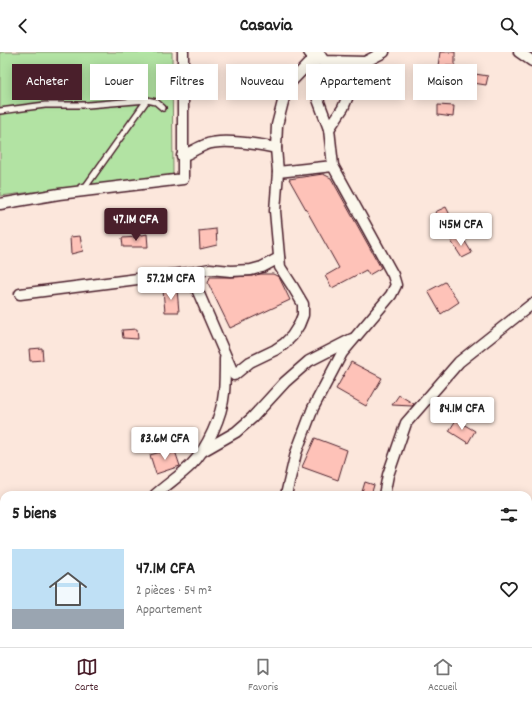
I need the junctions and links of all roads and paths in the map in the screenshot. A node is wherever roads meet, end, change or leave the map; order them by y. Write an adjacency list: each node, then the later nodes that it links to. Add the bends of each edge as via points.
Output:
1 (182, 52): 13 (street)
2 (384, 52): 6 (street)
3 (519, 52): 5 (street)
4 (316, 57): 6 (street); 11 (street, via 313,80); 12 (street, via 287,86 277,125)
5 (532, 61)
6 (365, 62)
7 (147, 100): 9 (lane, via 156,102); 10 (lane, via 88,106 45,104); 16 (lane, via 86,186)
8 (346, 100): 11 (street)
9 (163, 108)
10 (0, 112)
11 (329, 129): 14 (street)
12 (276, 148): 13 (street, via 261,144 214,142); 15 (street)
13 (182, 156): 16 (street, via 183,179)
14 (333, 166): 15 (street); 22 (street, via 393,275 396,285 391,295)
15 (278, 172): 18 (street, via 275,211)
16 (58, 194): 17 (street)
17 (0, 204)
18 (279, 258): 19 (street, via 251,270 210,270); 23 (street, via 280,267 303,304 300,325 284,344 250,362 234,376)
19 (190, 273): 20 (street); 23 (street)
20 (20, 294)
21 (532, 304): 27 (street, via 459,362 406,423)
22 (356, 337): 24 (street, via 309,361 236,432); 26 (street, via 342,354 313,408 296,452)
23 (225, 355): 24 (street, via 224,394 218,421)
24 (201, 452): 25 (street)
25 (160, 491)
26 (287, 491)
27 (385, 491)

